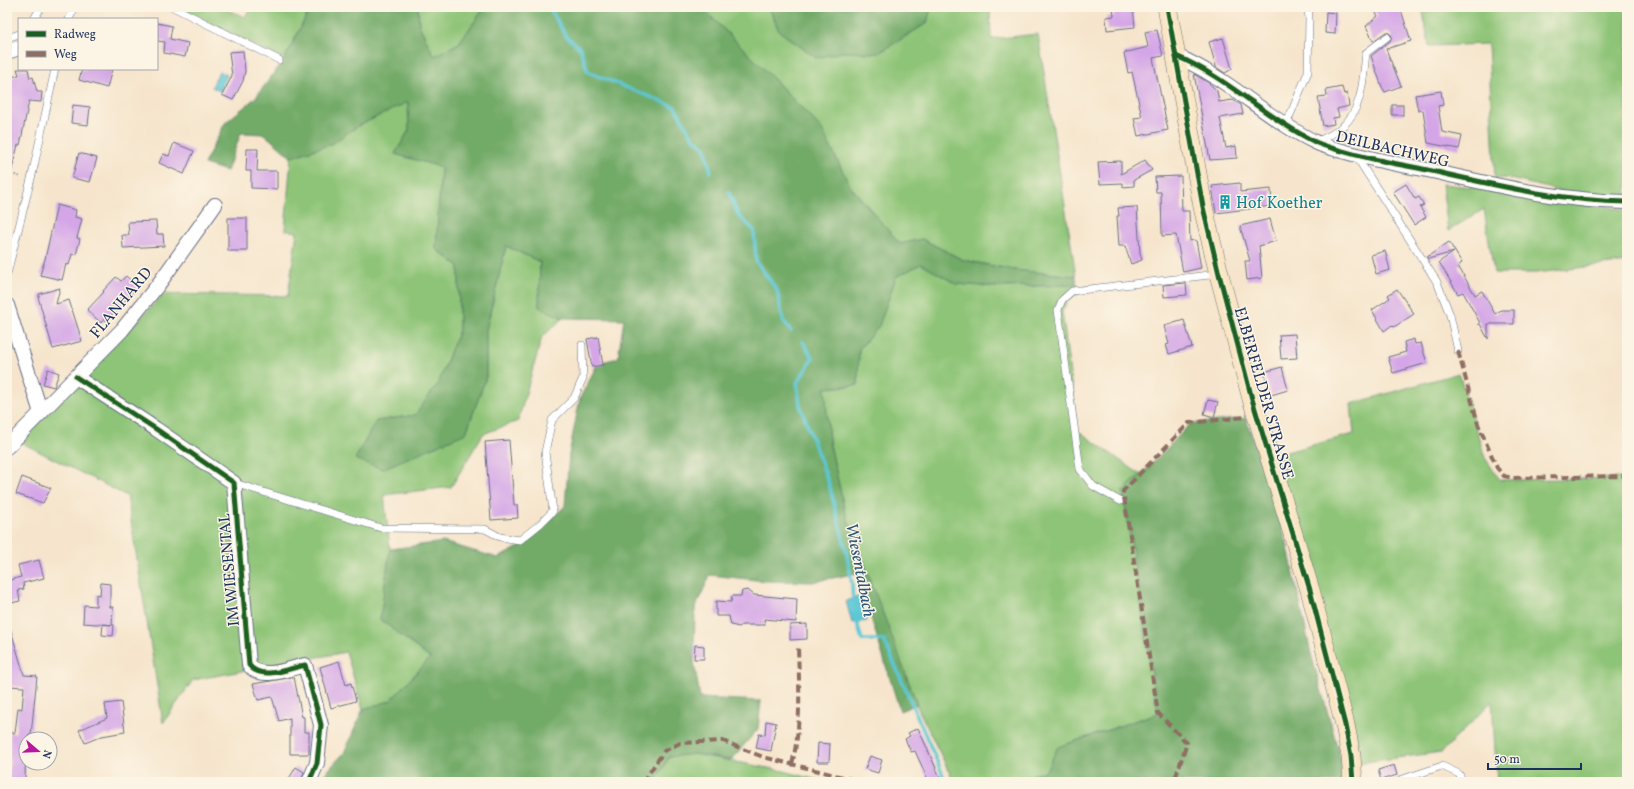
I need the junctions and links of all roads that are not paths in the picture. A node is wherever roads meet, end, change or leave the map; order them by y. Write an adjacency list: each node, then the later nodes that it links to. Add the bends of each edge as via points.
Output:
1 (41, 7): 6 (lane)
2 (75, 7): 7 (lane)
3 (173, 7): 14 (lane)
4 (1167, 7): 13 (main road, ELBERFELDER STRASSE)
5 (1308, 7): 16 (lane, via 1308,72)
6 (35, 18)
7 (70, 18)
8 (18, 34): 10 (lane)
9 (1387, 37): 17 (lane, via 1366,53 1361,95 1355,113 1343,127)
10 (7, 38)
11 (18, 48): 12 (street)
12 (7, 52)
13 (1176, 56): 16 (street, DEILBACHWEG, via 1193,63); 22 (main road, ELBERFELDER STRASSE, via 1203,207)
14 (279, 60)
15 (55, 70): 21 (lane)
16 (1286, 125): 17 (street, DEILBACHWEG)
17 (1316, 142): 18 (street, DEILBACHWEG)
18 (1356, 155): 19 (street, DEILBACHWEG, via 1565,198); 25 (lane, DEILBACHWEG, via 1437,282 1450,315)
19 (1627, 202)
20 (215, 205): 26 (street, FLANHARD, via 127,325)
21 (7, 274)
22 (1219, 274): 30 (lane, via 1072,291 1062,300 1058,310 1080,469 1093,486); 32 (main road, ELBERFELDER STRASSE, via 1252,399 1312,598 1345,725)
23 (7, 305): 27 (street)
24 (582, 345): 29 (lane, via 583,378 574,398 552,420 545,452 553,510 520,540 500,537 485,529 381,528)
25 (1458, 351)
26 (76, 377): 27 (street, FLANHARD); 29 (street)
27 (41, 412): 28 (street, FLANHARD)
28 (7, 447)
29 (234, 483): 31 (street, IM WIESENTAL, via 249,665 254,671 265,674 305,665 321,725 317,763)
30 (1120, 501)
31 (309, 782)
32 (1353, 782)
33 (1399, 782): 34 (lane, via 1442,766 1459,774)
34 (1464, 782)

